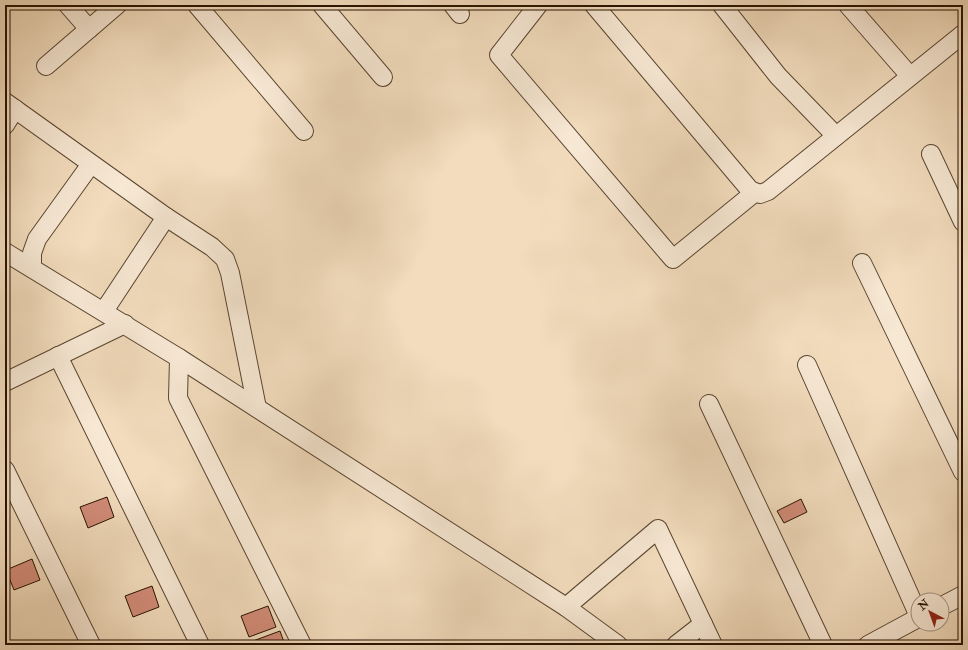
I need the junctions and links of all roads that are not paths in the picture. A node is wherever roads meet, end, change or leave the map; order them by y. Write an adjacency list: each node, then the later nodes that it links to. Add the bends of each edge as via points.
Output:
1 (68, 5): 9 (street)
2 (117, 5): 9 (street)
3 (197, 5): 16 (street)
4 (322, 5): 13 (street)
5 (538, 5): 20 (street, via 499,55 673,260)
6 (594, 5): 20 (street)
7 (722, 5): 17 (street, via 778,76)
8 (848, 5): 12 (street)
9 (89, 29): 11 (street)
10 (963, 34): 12 (street)
11 (46, 66)
12 (910, 76): 17 (street)
13 (383, 77)
14 (10, 106): 15 (street); 19 (street)
15 (5, 124)
16 (304, 131)
17 (836, 136): 20 (street, via 768,191)
18 (931, 154): 22 (street)
19 (91, 164): 21 (street); 25 (street, via 37,239 32,253)
20 (754, 193)
21 (166, 217): 26 (street); 33 (street, via 225,258)
22 (963, 222)
23 (5, 252): 25 (street)
24 (862, 263): 35 (street)
25 (32, 268): 26 (street)
26 (104, 311): 27 (street)
27 (125, 324): 28 (street); 29 (street)
28 (58, 356): 31 (street); 43 (street)
29 (179, 358): 33 (street); 44 (street, via 178,398)
30 (807, 365): 37 (street)
31 (5, 382)
32 (709, 404): 48 (street)
33 (257, 408): 39 (street)
34 (5, 470): 42 (street)
35 (963, 472)
36 (963, 595): 38 (street)
37 (910, 596)
38 (950, 602)
39 (566, 607): 41 (street, via 658,530); 45 (street)
40 (910, 622): 49 (street)
41 (703, 624): 46 (street); 47 (street)
42 (91, 645)
43 (200, 645)
44 (302, 645)
45 (618, 645)
46 (676, 645)
47 (713, 645)
48 (823, 645)
49 (868, 645)

